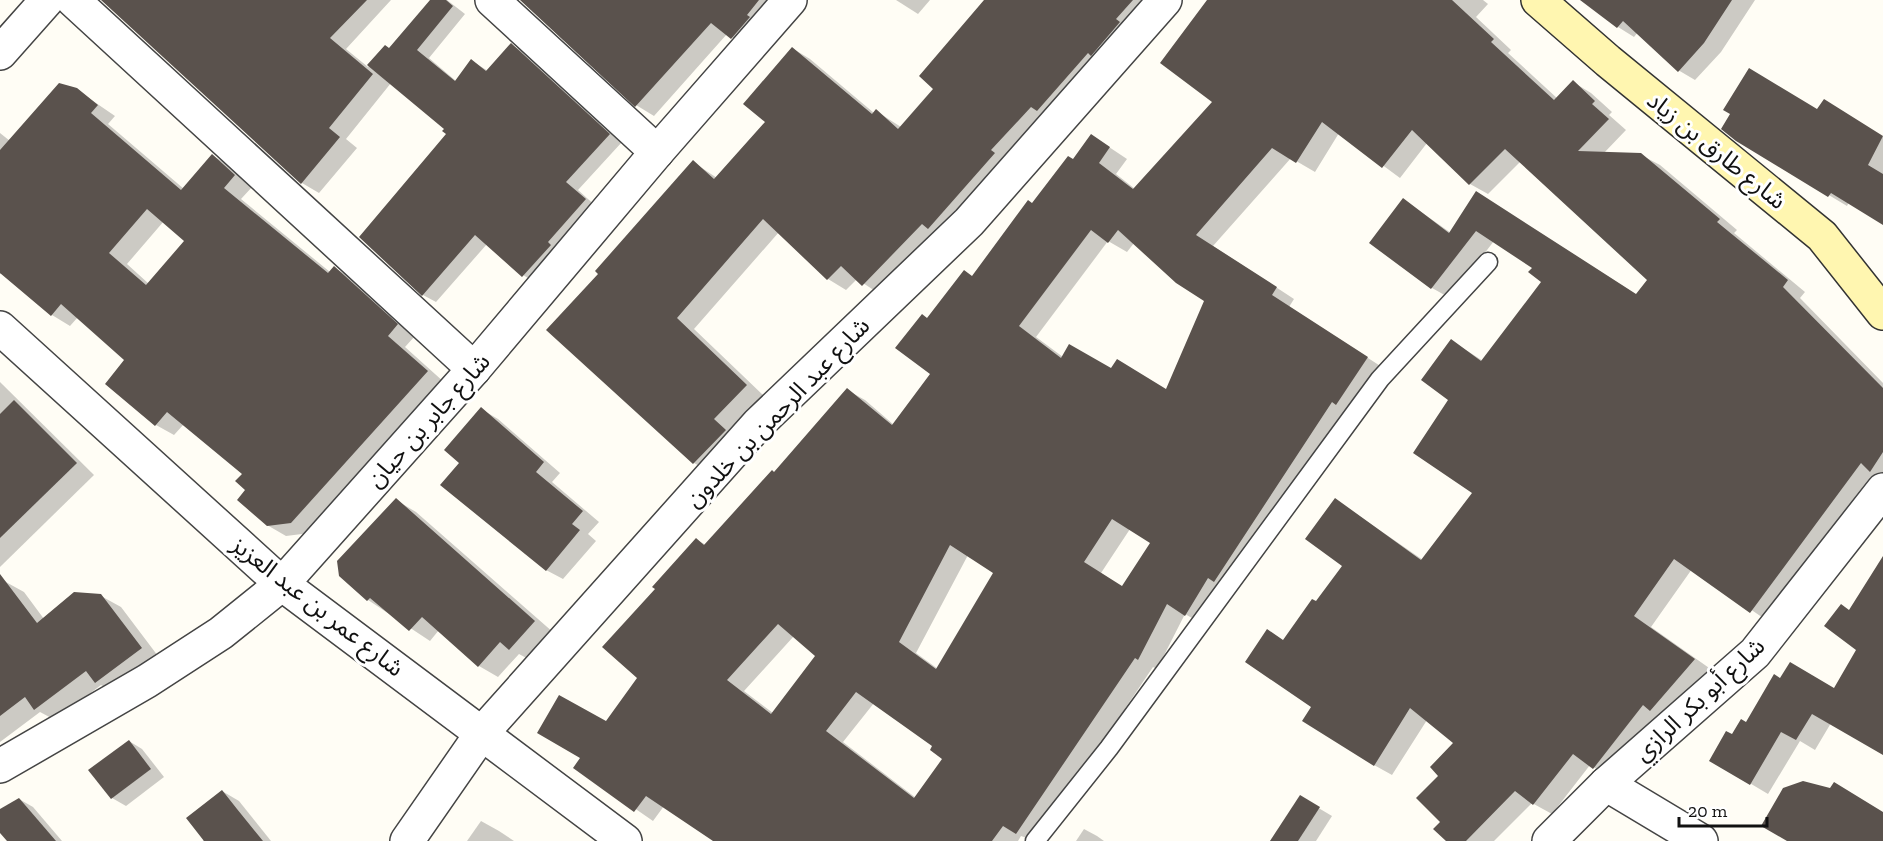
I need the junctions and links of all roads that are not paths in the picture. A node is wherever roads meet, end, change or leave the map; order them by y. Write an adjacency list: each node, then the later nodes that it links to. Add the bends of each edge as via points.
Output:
1 (47, 0): 7 (street)
2 (74, 0): 12 (street)
3 (492, 0): 8 (street)
4 (790, 0): 8 (street, شارع جابر بن حيان)
5 (1165, 0): 15 (street, شارع عبد الرحمن بن خلدون, via 969,222 758,424)
6 (1538, 0): 10 (main road, شارع طارق بن زياد, via 1822,236)
7 (0, 53)
8 (657, 152): 12 (street, شارع جابر بن حيان)
9 (1488, 262): 20 (lane, via 1380,379 1109,748)
10 (1883, 313)
11 (0, 328): 14 (street, شارع عمر بن عبد العزيز)
12 (474, 369): 14 (street, شارع جابر بن حيان)
13 (1883, 490): 17 (street, شارع أبو بكر الرازي, via 1755,653)
14 (282, 584): 15 (street, شارع عمر بن عبد العزيز); 16 (street, شارع جابر بن حيان, via 221,633)
15 (482, 733): 18 (street, شارع عبد الرحمن بن خلدون); 19 (street, شارع عمر بن عبد العزيز)
16 (0, 766)
17 (1606, 784): 21 (street, شارع أبو بكر الرازي); 22 (street)
18 (407, 841)
19 (624, 841)
20 (1035, 841)
21 (1549, 841)
22 (1701, 841)

